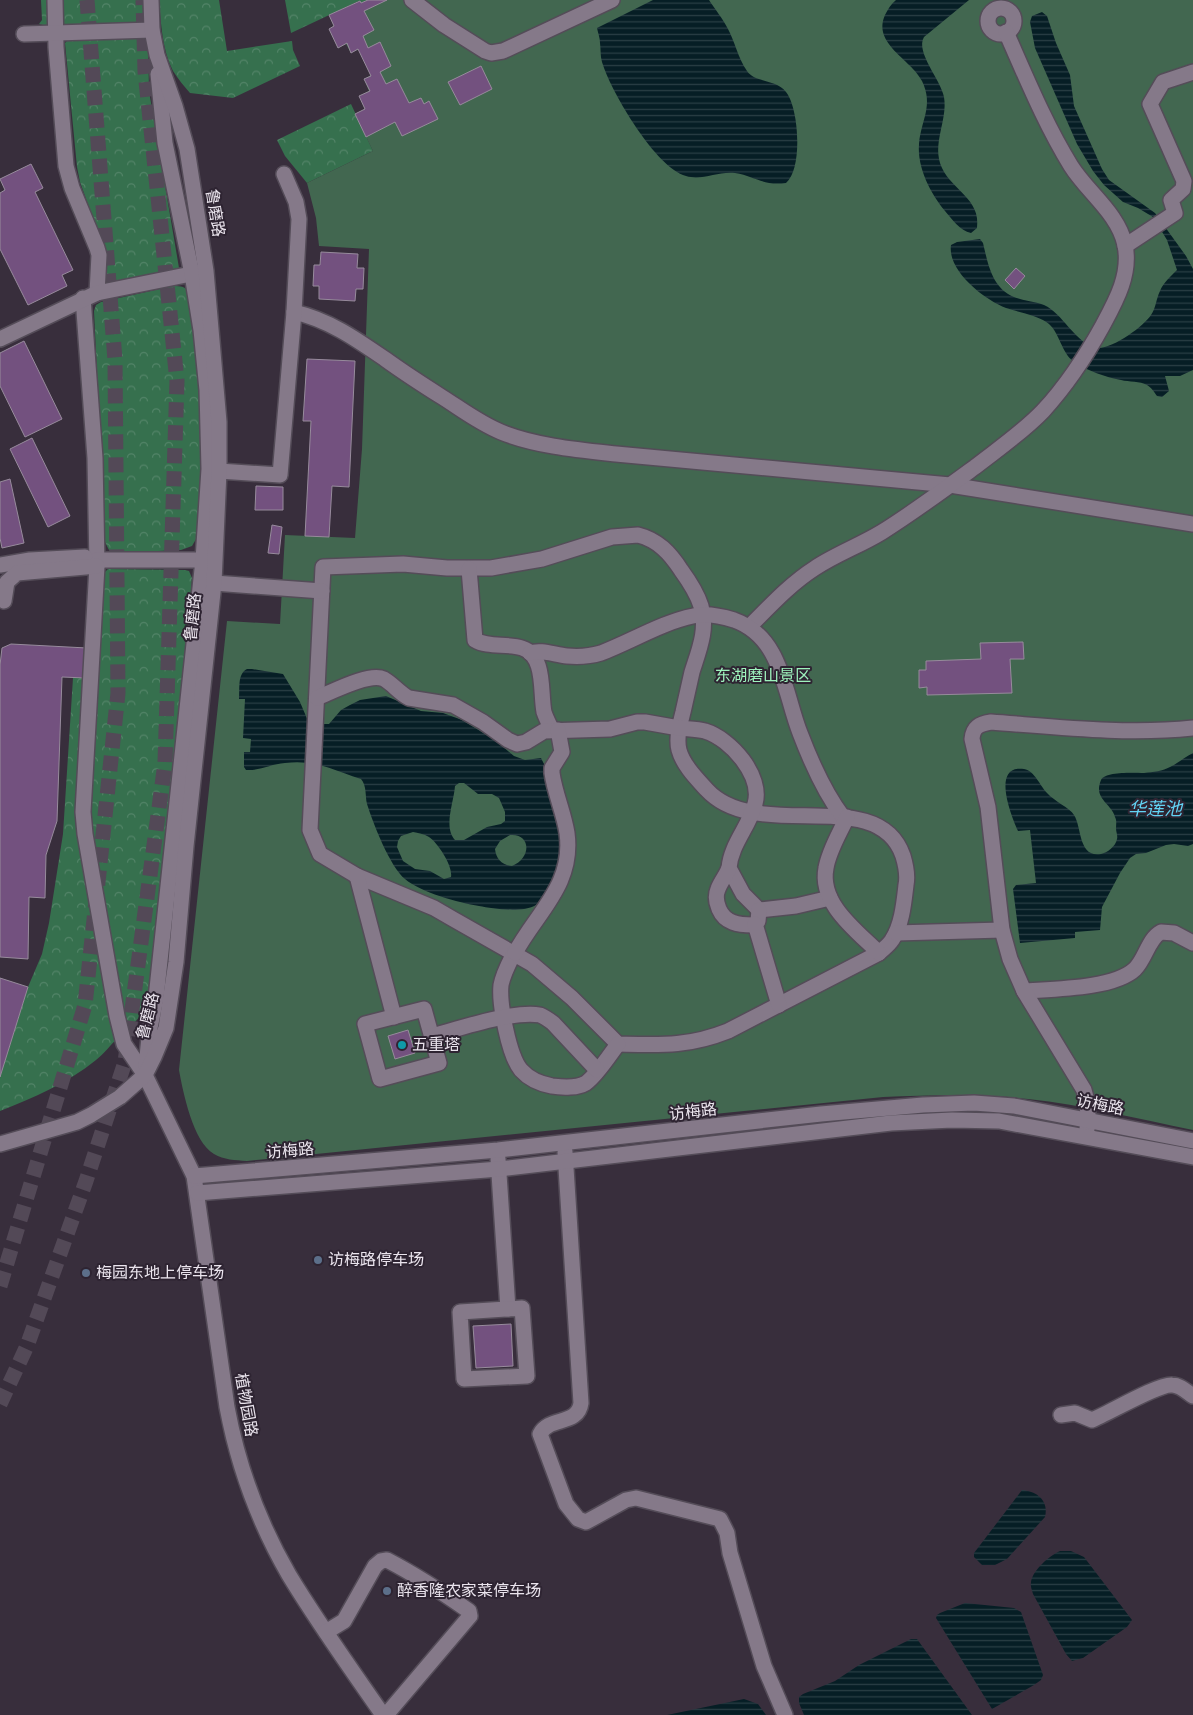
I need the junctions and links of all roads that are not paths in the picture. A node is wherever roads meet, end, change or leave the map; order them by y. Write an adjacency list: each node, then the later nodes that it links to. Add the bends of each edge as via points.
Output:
1 (56, 0): 8 (street, 植物园路)
2 (151, 0): 5 (street, 鲁磨路)
3 (412, 0): 4 (street, via 444,25 491,53 503,51)
4 (612, 0)
5 (152, 30): 8 (street); 12 (street, 鲁磨路, via 187,149)
6 (1006, 32): 11 (street, via 1070,165 1115,222)
7 (24, 34): 8 (street)
8 (56, 40): 13 (street, 植物园路, via 66,166 99,255)
9 (1193, 72): 11 (street, via 1163,82 1150,104 1184,181 1183,189 1171,200 1175,213)
10 (284, 174): 14 (street, via 299,214)
11 (1125, 246): 17 (street, via 1123,282 1110,312 1074,373 1022,431)
12 (199, 273): 13 (street); 16 (street, 鲁磨路, via 217,383); 19 (street, via 209,432)
13 (90, 296): 15 (street); 20 (street, 植物园路)
14 (294, 312): 16 (street, via 280,475); 17 (street, via 328,323 475,419 520,439 616,454)
15 (0, 339)
16 (220, 471): 19 (street, 鲁磨路)
17 (950, 485): 18 (street); 27 (street, via 884,531 805,575)
18 (1193, 524)
19 (209, 560): 20 (street); 23 (street, 鲁磨路); 51 (street)
20 (97, 561): 21 (street, via 30,560); 25 (street, via 17,573 7,582); 51 (street, 植物园路, via 83,812 85,834 117,1016 124,1044)
21 (0, 565)
22 (469, 568): 24 (street, via 403,564 323,567); 26 (street, via 520,564 612,538 646,537 667,551 697,595); 28 (street, via 475,640 521,647)
23 (214, 583): 24 (street); 51 (street, 鲁磨路, via 170,1010 161,1042)
24 (322, 591): 29 (street)
25 (4, 601)
26 (703, 614): 27 (street, via 730,619); 28 (street, via 676,621 599,654); 30 (street, via 703,638)
27 (749, 627): 34 (street, via 763,638 776,661 806,748 833,804)
28 (530, 653): 32 (street, via 541,676 545,713)
29 (316, 698): 32 (street, via 368,678 381,678 409,698 447,702 512,742 522,744 541,732); 35 (street, via 310,830 320,854)
30 (679, 728): 32 (street, via 637,722 610,729); 33 (street, via 679,750 697,779 719,801 734,809); 33 (street, via 712,734 740,754 755,784 756,799)
31 (1193, 728): 39 (street, via 1104,730 991,722 975,728 972,739 988,807)
32 (555, 730): 42 (street, via 562,752 552,773 567,832 567,860 554,896)
33 (752, 812): 34 (street); 36 (street, via 732,851)
34 (845, 817): 37 (street, via 826,868); 40 (street, via 874,824 892,836 900,849 908,876)
35 (357, 876): 42 (street, via 434,908); 46 (street)
36 (730, 876): 38 (street); 38 (street, via 718,888 716,895 721,914 734,923 752,926)
37 (830, 898): 38 (street); 43 (street)
38 (757, 917): 45 (street)
39 (1002, 930): 40 (street); 44 (street)
40 (896, 933): 43 (street)
41 (1193, 943): 44 (street, via 1174,933 1161,932 1152,940 1137,967 1125,976 1064,989)
42 (514, 953): 47 (street, via 502,983); 49 (street, via 561,988)
43 (879, 953): 45 (street)
44 (1024, 991): 53 (street, via 1084,1090)
45 (779, 1005): 49 (street, via 705,1039 676,1045)
46 (394, 1017): 48 (street, via 424,1009); 48 (street, via 365,1024 380,1079 438,1063)
47 (504, 1017): 48 (street); 50 (street, via 534,1015 546,1018); 50 (street, via 516,1061 530,1078 548,1085 575,1086 586,1083)
48 (432, 1036)
49 (618, 1044): 50 (street)
50 (597, 1070)
51 (145, 1075): 58 (street, 鲁磨路, via 120,1097 77,1122); 63 (street, 植物园路)
52 (889, 1107): 53 (street, 访梅路, via 974,1103 1037,1110); 54 (street); 57 (street, 访梅路)
53 (1088, 1121): 55 (street); 56 (street, 访梅路)
54 (890, 1123): 55 (street, 访梅路, via 999,1121); 61 (street, 访梅路)
55 (1086, 1137): 60 (street, 访梅路)
56 (1193, 1141)
57 (564, 1143): 59 (street, 访梅路); 61 (street)
58 (0, 1144)
59 (498, 1150): 62 (street); 63 (street, 访梅路)
60 (1193, 1157)
61 (566, 1162): 62 (street, 访梅路); 70 (street, via 581,1403 577,1414 544,1427 540,1434 566,1504 578,1519 586,1522 626,1500 636,1498 720,1519 727,1533 764,1666)
62 (499, 1169): 64 (street, 访梅路); 65 (street)
63 (194, 1176): 64 (street, 植物园路)
64 (197, 1193): 68 (street, 植物园路, via 227,1407 240,1463 260,1516 285,1567)
65 (508, 1309): 65 (street, via 460,1312 464,1380 527,1376 522,1308)
66 (1193, 1396): 67 (street, via 1178,1386 1169,1385 1092,1420 1075,1413)
67 (1061, 1415)
68 (326, 1632): 69 (street, 植物园路); 69 (street, via 344,1621 375,1566 384,1560 419,1577 469,1611 470,1616)
69 (385, 1715)
70 (785, 1715)

